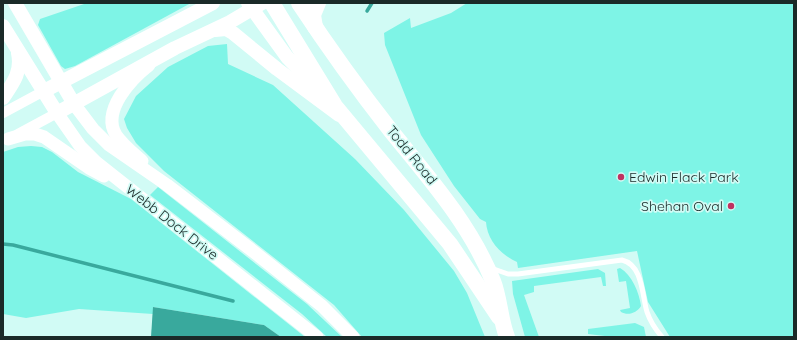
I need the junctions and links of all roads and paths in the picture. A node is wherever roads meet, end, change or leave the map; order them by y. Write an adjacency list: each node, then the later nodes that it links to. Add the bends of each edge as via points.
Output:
1 (15, 3): 12 (main road, Webb Dock Drive)
2 (213, 3): 12 (main road)
3 (272, 3): 16 (main road, Todd Road)
4 (299, 3): 8 (main road, Todd Road)
5 (318, 3): 8 (main road, via 313,15)
6 (254, 5): 9 (main road); 16 (main road, Todd Road, via 287,57)
7 (3, 26): 10 (main road, Webb Dock Drive)
8 (314, 27): 23 (main road, Todd Road, via 365,98 437,186)
9 (214, 30): 11 (main road); 19 (main road, via 226,29 233,33 277,70)
10 (16, 49): 13 (main road, Webb Dock Drive); 14 (main road, via 19,71)
11 (163, 55): 15 (main road); 21 (street, via 144,69 121,94 112,111 111,121 118,139)
12 (60, 82): 13 (main road); 15 (main road, Webb Dock Drive)
13 (42, 92): 17 (street); 18 (main road, Webb Dock Drive)
14 (3, 98)
15 (74, 104): 18 (main road); 21 (street, Webb Dock Drive, via 106,142)
16 (335, 106): 19 (main road, Todd Road)
17 (3, 113)
18 (56, 113): 20 (street); 22 (street, Webb Dock Drive, via 85,152)
19 (347, 121): 24 (main road, Todd Road, via 450,244)
20 (6, 140): 22 (street, via 25,134 44,137 89,168)
21 (167, 185): 26 (street, Webb Dock Drive, via 322,306)
22 (129, 188): 25 (street, Webb Dock Drive)
23 (485, 266): 24 (main road, Todd Road, via 497,294); 28 (lane, via 514,274 622,260 627,262 637,272 647,312)
24 (501, 320): 27 (main road, Todd Road)
25 (317, 337)
26 (353, 337)
27 (507, 337)
28 (662, 337)

